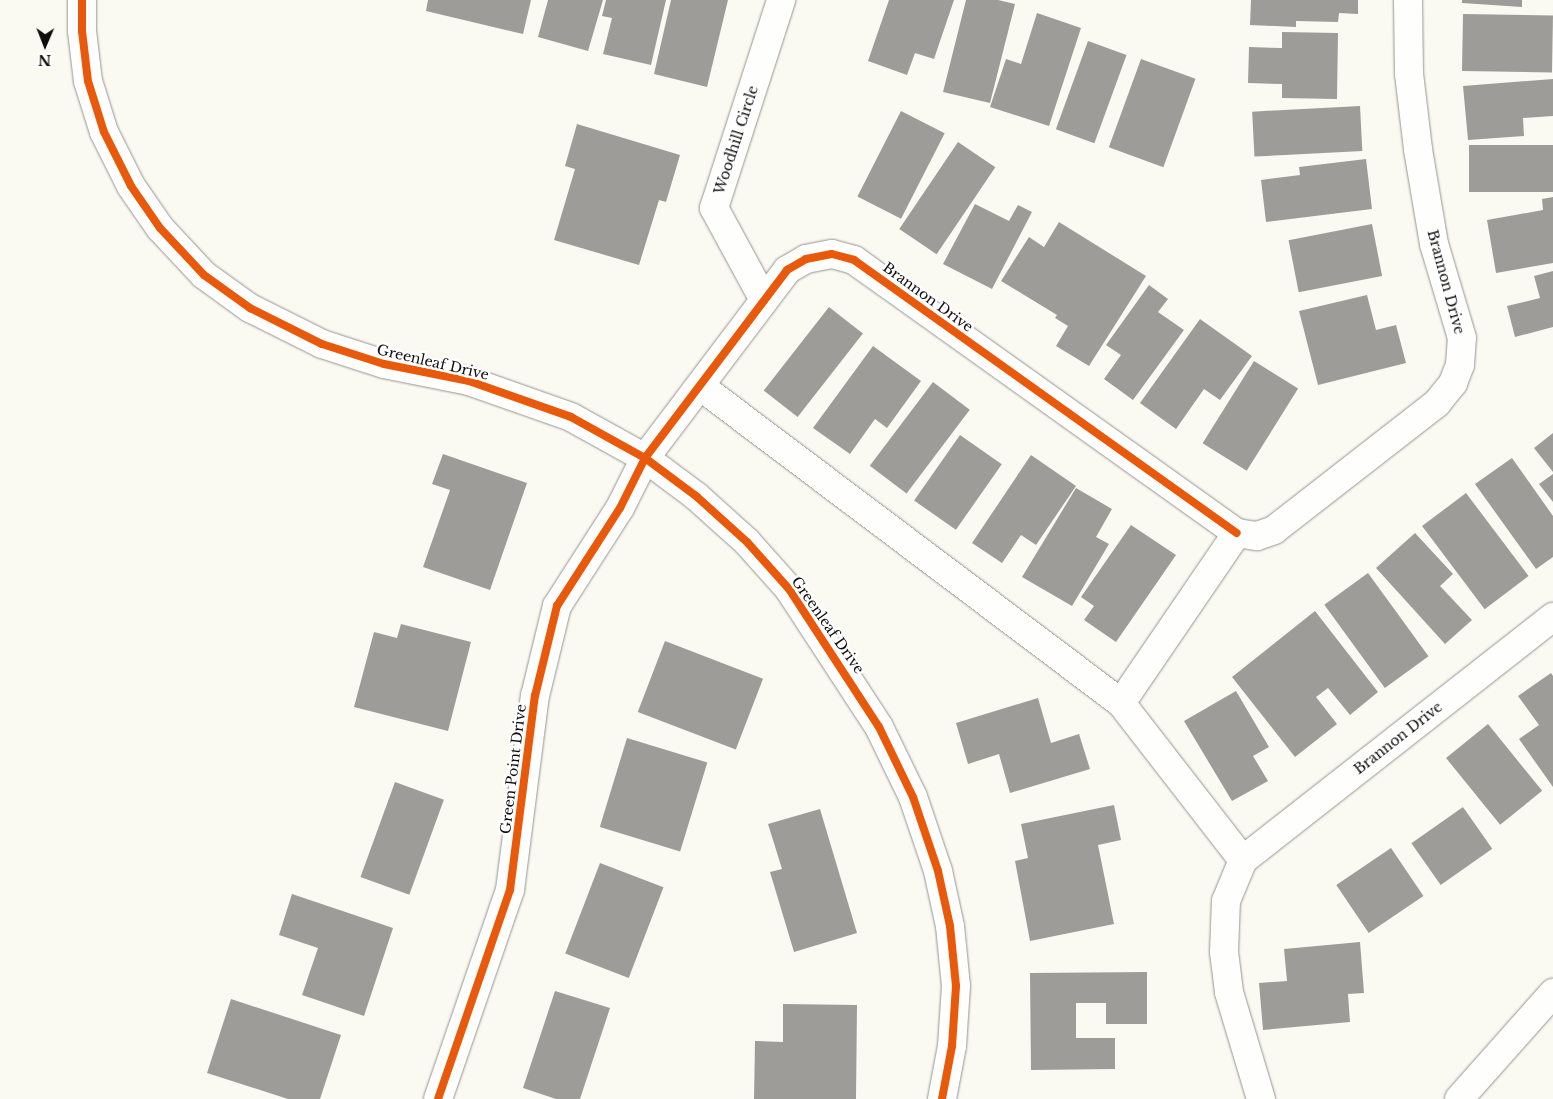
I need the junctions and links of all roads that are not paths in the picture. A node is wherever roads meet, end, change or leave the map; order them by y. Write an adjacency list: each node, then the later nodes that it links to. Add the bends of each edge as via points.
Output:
1 (82, 0): 6 (street, Greenleaf Drive, via 88,81 104,132 131,186 160,228 204,275 250,308 322,344 384,364 469,381 525,399 571,418)
2 (781, 0): 4 (street, Woodhill Circle, via 714,208)
3 (1408, 0): 7 (street, Brannon Drive, via 1409,74 1418,149 1434,244 1462,338 1460,365 1453,383 1437,403 1274,530 1257,536)
4 (764, 300): 5 (street, Brannon Drive); 7 (street, Brannon Drive, via 787,270 806,259 832,254 854,260)
5 (700, 386): 6 (street, Brannon Drive); 9 (street)
6 (645, 458): 12 (street, Green Point Drive, via 620,508 557,606 535,696 510,890); 13 (street, Greenleaf Drive, via 696,496 740,536 789,589 880,727 913,797 938,871 950,926 956,986 952,1046)
7 (1237, 533): 9 (street)
8 (1553, 617): 10 (street, Brannon Drive)
9 (1121, 703): 10 (street)
10 (1243, 860): 14 (street, Brannon Drive, via 1226,901 1224,952 1229,992)
11 (1553, 993): 15 (street)
12 (438, 1099)
13 (942, 1099)
14 (1260, 1099)
15 (1459, 1099)

